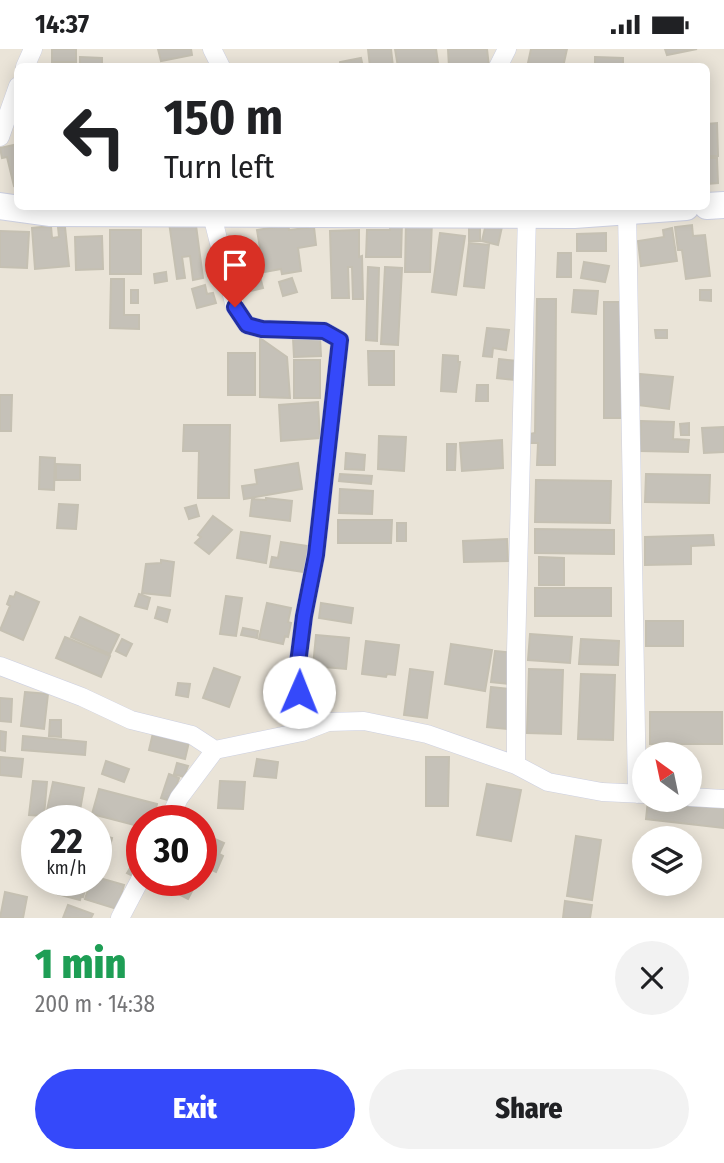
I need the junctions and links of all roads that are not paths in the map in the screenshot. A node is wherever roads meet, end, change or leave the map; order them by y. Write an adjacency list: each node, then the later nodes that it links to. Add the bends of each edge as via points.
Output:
1 (14, 97): 2 (street)
2 (0, 137)
3 (28, 210): 8 (main road)
4 (242, 210): 7 (main road); 8 (main road)
5 (618, 210): 9 (main road)
6 (627, 210): 12 (street)
7 (430, 211): 9 (main road)
8 (212, 215): 11 (street, via 235,307 247,325 324,331 340,340 318,543 297,671)
9 (527, 215): 14 (street)
10 (0, 666): 13 (street, via 131,720 192,735)
11 (302, 732): 13 (street); 14 (street, via 328,722 364,721 427,734)
12 (640, 742)
13 (215, 750): 18 (street)
14 (516, 765): 15 (street, via 548,782)
15 (632, 794)
16 (702, 798): 17 (street)
17 (724, 800)
18 (176, 805)
19 (132, 896): 20 (street)
20 (120, 918)

